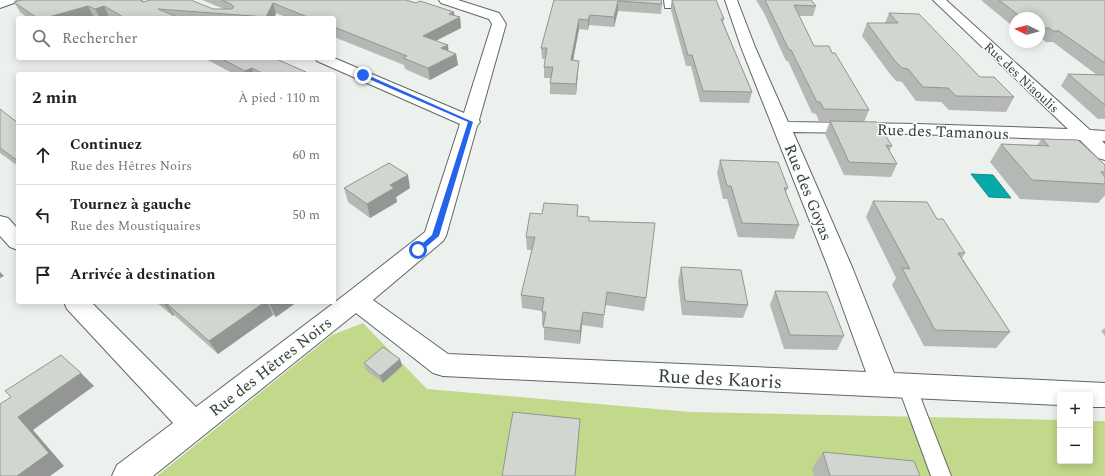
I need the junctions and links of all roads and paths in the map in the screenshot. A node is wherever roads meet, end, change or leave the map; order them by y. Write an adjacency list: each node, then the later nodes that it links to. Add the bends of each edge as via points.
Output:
1 (10, 0): 5 (street)
2 (445, 0): 7 (street, Rue des Hêtres Noirs, via 494,16 499,24)
3 (731, 0): 8 (street, Rue des Goyas)
4 (939, 0): 9 (street, Rue des Niaoulis)
5 (0, 4)
6 (327, 60): 7 (street)
7 (471, 122): 14 (street, Rue des Hêtres Noirs, via 435,236)
8 (782, 127): 9 (street, Rue des Tamanous, via 918,129); 16 (street, Rue des Goyas, via 837,260)
9 (1085, 136): 10 (street, Rue des Tamanous); 11 (street, Rue des Niaoulis)
10 (1105, 136)
11 (1105, 154)
12 (0, 223): 13 (street)
13 (16, 240)
14 (356, 300): 16 (street, Rue des Kaoris, via 443,365); 18 (street, Rue des Hêtres Noirs)
15 (78, 304): 18 (street)
16 (896, 386): 17 (street, Rue des Kaoris); 20 (lane)
17 (1105, 395)
18 (194, 425): 19 (street, Rue des Hêtres Noirs)
19 (128, 476)
20 (941, 476)

